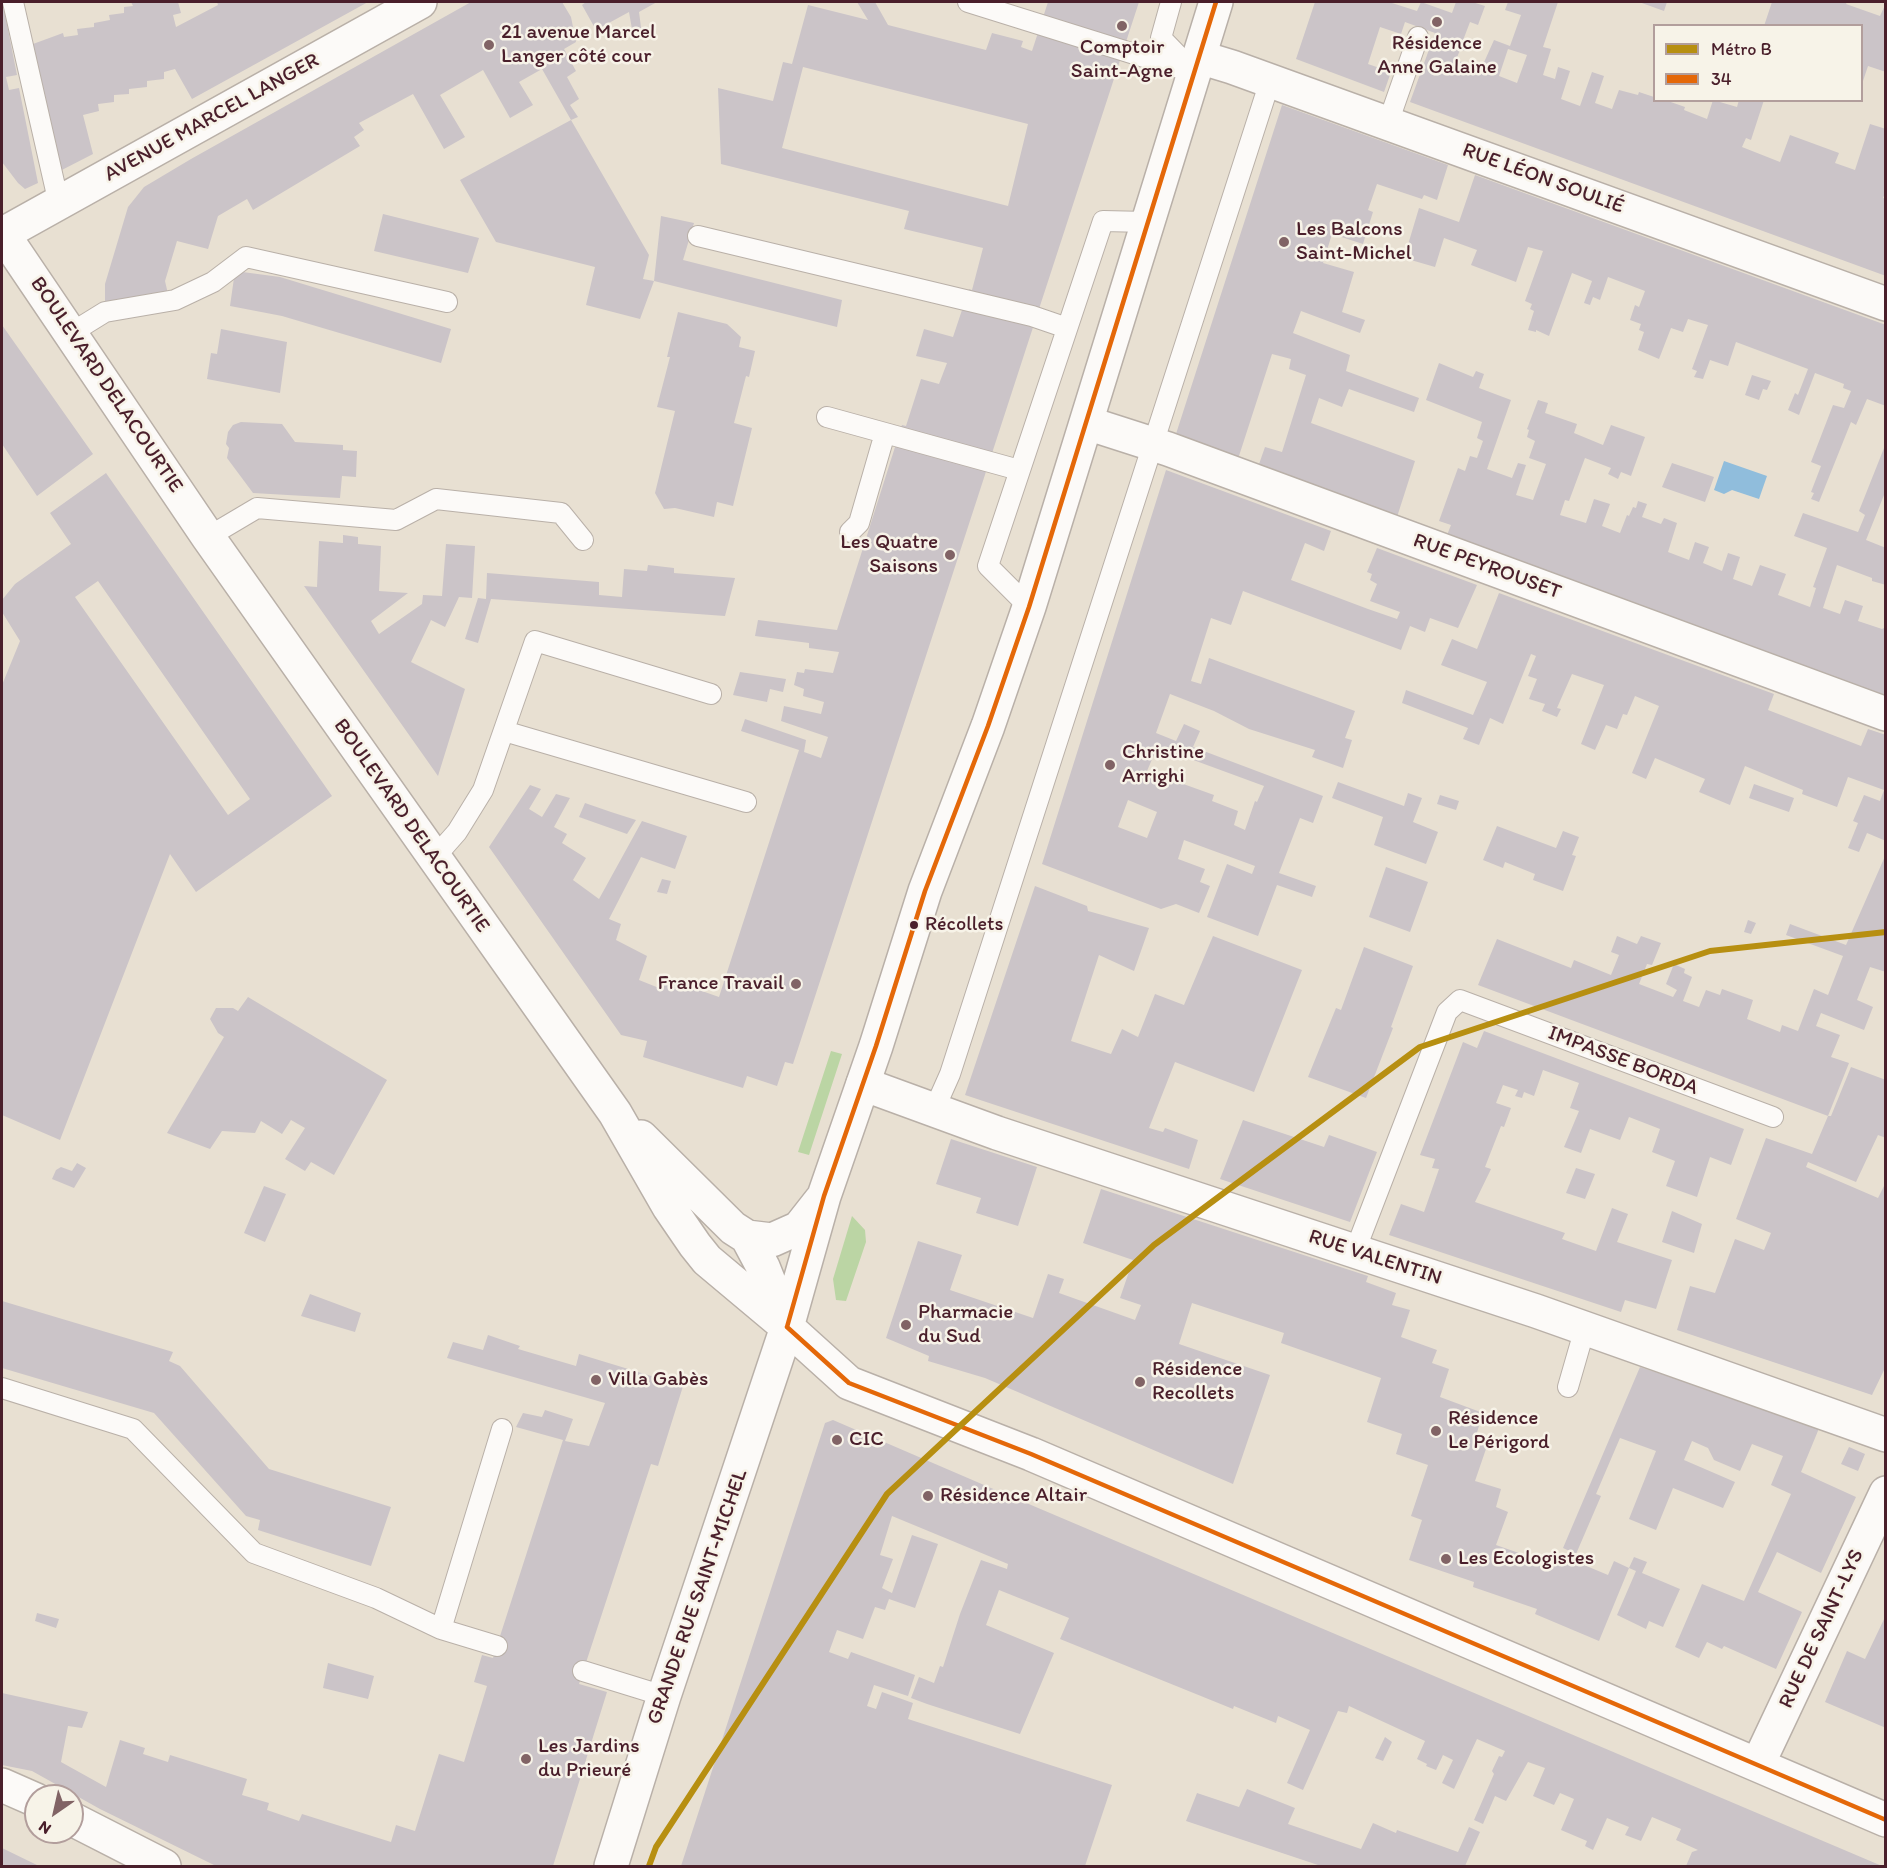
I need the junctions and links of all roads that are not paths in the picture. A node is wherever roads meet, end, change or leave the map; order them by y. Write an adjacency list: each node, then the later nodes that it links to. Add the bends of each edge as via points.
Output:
1 (13, 2): 10 (lane)
2 (420, 2): 10 (main road, AVENUE MARCEL LANGER)
3 (968, 2): 7 (lane)
4 (1171, 2): 7 (lane, via 1161,38)
5 (1216, 2): 7 (main road, GRANDE RUE SAINT-MICHEL)
6 (1418, 37): 9 (lane)
7 (1197, 65): 8 (main road, RUE LÉON SOULIÉ); 11 (main road, GRANDE RUE SAINT-MICHEL)
8 (1270, 81): 9 (main road, RUE LÉON SOULIÉ); 21 (lane)
9 (1388, 123): 15 (main road, RUE LÉON SOULIÉ)
10 (59, 204): 12 (main road, AVENUE MARCEL LANGER)
11 (1147, 222): 16 (lane, via 1103,221); 19 (main road, GRANDE RUE SAINT-MICHEL)
12 (2, 234): 17 (main road, BOULEVARD DELACOURTIE)
13 (698, 236): 16 (lane, via 1032,316)
14 (447, 302): 17 (lane, via 246,257 213,282 175,300 105,312)
15 (1886, 304)
16 (1067, 328): 22 (lane)
17 (71, 333): 24 (main road, BOULEVARD DELACOURTIE)
18 (827, 417): 20 (lane)
19 (1087, 423): 21 (main road, RUE PEYROUSET); 26 (main road, GRANDE RUE SAINT-MICHEL)
20 (885, 433): 22 (lane); 23 (lane, via 859,523)
21 (1152, 444): 28 (main road, RUE PEYROUSET); 33 (lane, via 950,1074)
22 (1019, 470): 26 (lane, via 988,566)
23 (850, 532)
24 (208, 537): 25 (lane, via 257,507 396,520 436,500 561,513); 31 (main road, BOULEVARD DELACOURTIE)
25 (583, 540)
26 (1029, 607): 32 (main road, GRANDE RUE SAINT-MICHEL, via 925,891)
27 (711, 694): 29 (lane, via 535,641)
28 (1886, 714)
29 (504, 731): 30 (lane); 31 (lane, via 483,790 457,832)
30 (746, 802)
31 (434, 858): 34 (main road, BOULEVARD DELACOURTIE)
32 (863, 1084): 33 (main road, RUE VALENTIN); 36 (main road, GRANDE RUE SAINT-MICHEL)
33 (934, 1110): 38 (main road, RUE VALENTIN)
34 (615, 1113): 37 (main road, BOULEVARD DELACOURTIE, via 733,1228); 39 (main road, BOULEVARD DELACOURTIE, via 669,1208 707,1260)
35 (1773, 1118): 38 (lane, IMPASSE BORDA, via 1460,1000 1447,1012)
36 (824, 1196): 37 (main road, via 799,1228 772,1239); 39 (main road, GRANDE RUE SAINT-MICHEL)
37 (747, 1237): 39 (main road, BOULEVARD DELACOURTIE)
38 (1355, 1251): 40 (main road, RUE VALENTIN)
39 (787, 1327): 49 (main road, GRANDE RUE SAINT-MICHEL); 50 (main road, via 849,1383 1031,1454)
40 (1586, 1328): 41 (lane); 44 (main road, RUE VALENTIN)
41 (1568, 1387)
42 (2, 1388): 46 (lane, via 133,1429 254,1553 376,1598)
43 (502, 1429): 46 (lane)
44 (1886, 1435)
45 (1886, 1493): 50 (main road, RUE DE SAINT-LYS)
46 (441, 1629): 47 (lane)
47 (497, 1646)
48 (583, 1671): 49 (lane)
49 (664, 1696): 56 (main road, GRANDE RUE SAINT-MICHEL)
50 (1758, 1764): 53 (main road)
51 (2, 1785): 52 (main road)
52 (24, 1795)
53 (1886, 1820)
54 (84, 1825): 55 (main road)
55 (164, 1866)
56 (611, 1866)

